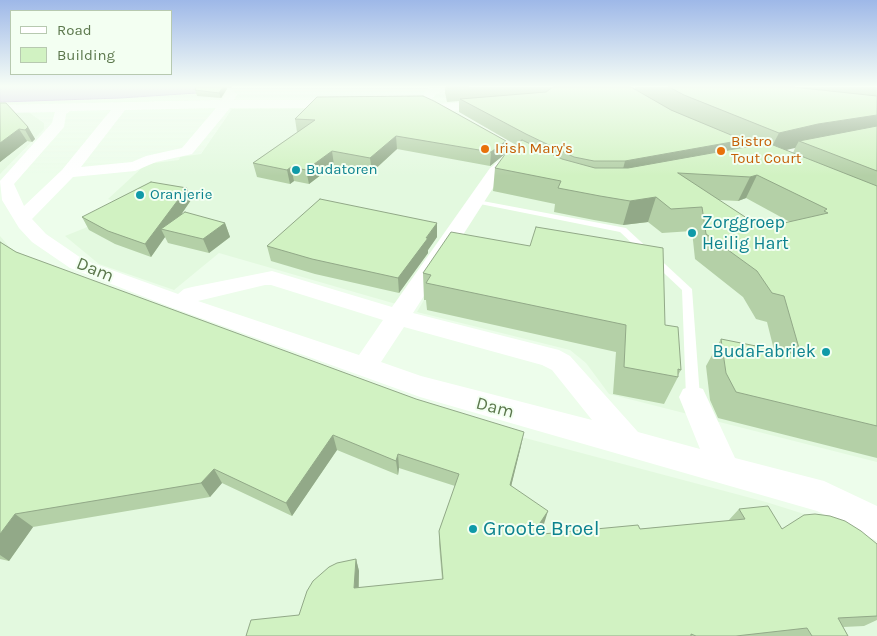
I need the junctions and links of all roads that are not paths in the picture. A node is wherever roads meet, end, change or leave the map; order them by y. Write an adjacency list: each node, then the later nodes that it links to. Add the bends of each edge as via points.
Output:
1 (60, 117): 8 (street, via 59,124)
2 (113, 117): 7 (street)
3 (216, 117): 7 (street, via 188,151 135,166)
4 (456, 117): 5 (street)
5 (462, 120)
6 (533, 162): 9 (street, via 513,151)
7 (64, 177): 8 (street, via 29,184); 10 (street)
8 (2, 184): 10 (street, Dam)
9 (475, 201): 12 (street); 14 (lane, via 623,230 687,289)
10 (23, 217): 11 (street, Dam, via 39,238 76,264)
11 (181, 303): 12 (street, via 192,294 272,278); 13 (street, Dam)
12 (397, 317): 13 (street); 15 (street, via 557,360)
13 (364, 367): 15 (street, Dam, via 489,406)
14 (693, 398): 16 (street)
15 (628, 443): 16 (street, Dam)
16 (724, 469): 17 (street, Dam, via 824,498)
17 (877, 524)

